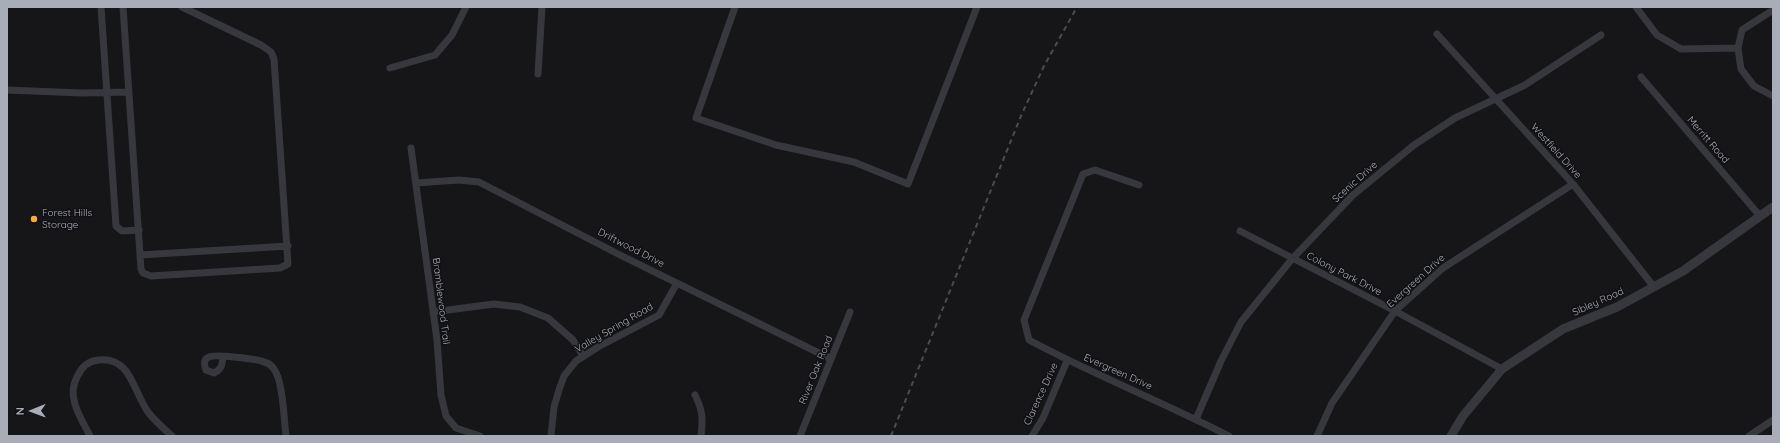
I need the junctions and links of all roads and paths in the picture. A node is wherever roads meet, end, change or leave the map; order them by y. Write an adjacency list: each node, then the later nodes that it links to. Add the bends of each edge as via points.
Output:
1 (101, 7): 17 (street)
2 (123, 7): 18 (street)
3 (182, 7): 29 (street, via 261,44 271,52 274,59)
4 (466, 7): 13 (street, via 452,35 435,55)
5 (542, 7): 14 (street)
6 (735, 7): 7 (street, via 696,118 776,145 854,162 908,184)
7 (977, 7)
8 (1636, 7): 12 (street, via 1657,35 1681,49)
9 (1773, 10): 12 (street, via 1742,30)
10 (1437, 34): 20 (street, Westfield Drive)
11 (1601, 35): 20 (street, Scenic Drive, via 1525,85)
12 (1738, 48): 19 (street, via 1742,69 1754,86)
13 (390, 68)
14 (538, 74)
15 (1641, 77): 26 (street, Merritt Road)
16 (7, 90): 17 (street)
17 (106, 92): 18 (street); 27 (street, via 116,226 122,231)
18 (129, 92): 27 (street)
19 (1773, 96)
20 (1497, 100): 23 (street, Westfield Drive); 31 (street, Scenic Drive, via 1455,118 1414,145 1353,194)
21 (411, 148): 22 (street, Bramblewood Trail)
22 (416, 183): 32 (street, Driftwood Drive, via 459,180 479,182); 35 (street, Bramblewood Trail)
23 (1573, 184): 33 (street, Westfield Drive); 34 (street, Evergreen Drive, via 1443,268)
24 (1139, 185): 40 (street, Evergreen Drive, via 1095,170 1083,174 1024,320 1029,340)
25 (1773, 207): 26 (street, Sibley Road)
26 (1760, 216): 33 (street, Sibley Road, via 1683,271)
27 (139, 230): 30 (street)
28 (1240, 231): 31 (street, Colony Park Drive)
29 (288, 246): 30 (street); 30 (street, via 288,264 280,268 151,276 143,273)
30 (140, 255)
31 (1292, 259): 34 (street, Colony Park Drive); 43 (street, Scenic Drive, via 1241,322 1221,360)
32 (677, 283): 37 (street, Valley Spring Road, via 659,314); 39 (street, Driftwood Drive)
33 (1654, 287): 41 (street, Sibley Road, via 1617,307 1563,329)
34 (1395, 311): 41 (street, Colony Park Drive); 54 (street, Evergreen Drive, via 1332,404)
35 (433, 312): 37 (street, via 494,304 520,307 548,318 573,340); 48 (street, Bramblewood Trail, via 441,395 446,416 456,428)
36 (850, 312): 39 (street, River Oak Road)
37 (583, 356): 49 (street, Valley Spring Road, via 564,376 554,407)
38 (223, 357): 47 (street, via 264,362 274,370 279,381)
39 (831, 359): 51 (street, River Oak Road)
40 (1068, 361): 43 (street, Evergreen Drive); 52 (street, Clarence Drive, via 1043,418)
41 (1502, 369): 55 (street, Sibley Road, via 1463,416)
42 (695, 395): 50 (street, via 702,409)
43 (1196, 419): 53 (street, Evergreen Drive)
44 (1773, 420): 56 (street)
45 (90, 436): 46 (street, via 77,410 73,390 78,375 87,364 101,360 116,363 127,371 148,412)
46 (172, 436)
47 (286, 436)
48 (480, 436)
49 (551, 436)
50 (701, 436)
51 (800, 436)
52 (1032, 436)
53 (1229, 436)
54 (1317, 436)
55 (1451, 436)
56 (1749, 436)

